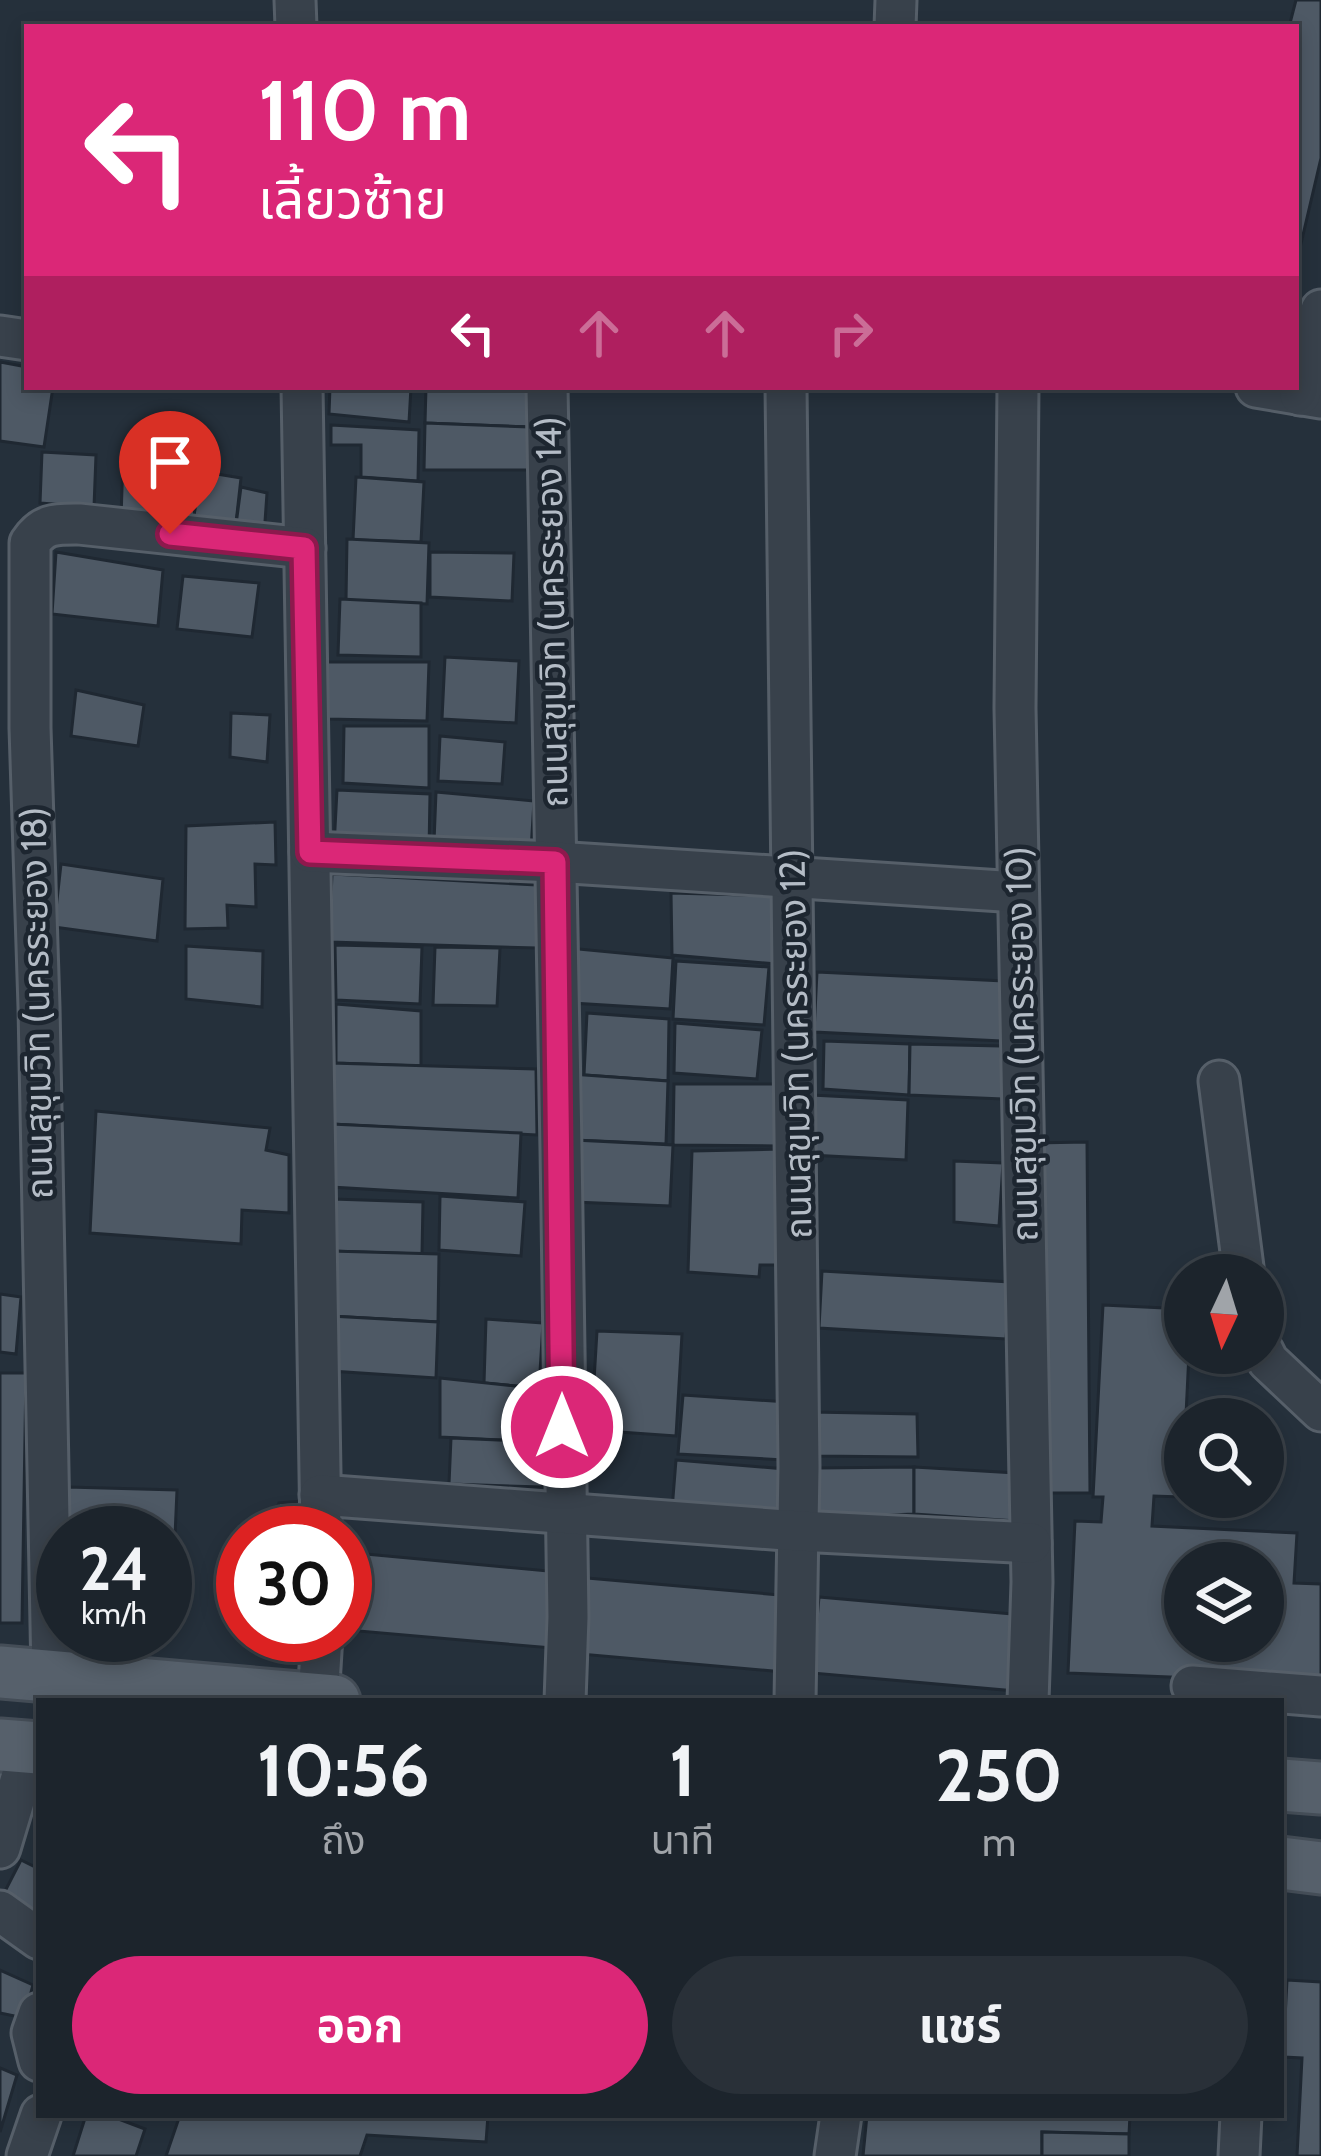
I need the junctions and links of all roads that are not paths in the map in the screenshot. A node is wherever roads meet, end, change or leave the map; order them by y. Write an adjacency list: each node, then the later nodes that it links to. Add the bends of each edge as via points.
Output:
1 (1321, 310): 7 (street)
2 (302, 390): 8 (street)
3 (547, 390): 11 (street, ถนนสุขุมวิท (นครระยอง 14))
4 (786, 390): 12 (street, ถนนสุขุมวิท (นครระยอง 12))
5 (1018, 390): 13 (street, ถนนสุขุมวิท (นครระยอง 10))
6 (1272, 390): 7 (street)
7 (1311, 397)
8 (304, 548): 9 (street, ถนนสุขุมวิท (นครระยอง 18), via 79,524 39,530 27,568); 10 (street)
9 (16, 788): 25 (street, ถนนสุขุมวิท (นครระยอง 18))
10 (310, 852): 11 (street); 18 (street)
11 (555, 862): 12 (street); 19 (street, ถนนสุขุมวิท (นครระยอง 14))
12 (794, 878): 13 (street); 21 (street, ถนนสุขุมวิท (นครระยอง 12))
13 (1018, 892): 22 (street, ถนนสุขุมวิท (นครระยอง 10))
14 (1219, 1081): 15 (street)
15 (1241, 1254)
16 (1282, 1374): 17 (street)
17 (1321, 1411)
18 (321, 1506)
19 (565, 1513): 20 (street); 21 (street); 30 (street, ถนนสุขุมวิท (นครระยอง 14))
20 (372, 1514)
21 (800, 1531): 22 (street); 31 (street, ถนนสุขุมวิท (นครระยอง 12))
22 (1031, 1544): 32 (street, ถนนสุขุมวิท (นครระยอง 10))
23 (320, 1662): 29 (street)
24 (0, 1672): 25 (main road)
25 (52, 1675): 28 (main road)
26 (1192, 1686): 27 (street)
27 (1321, 1696)
28 (297, 1698)
29 (318, 1698)
30 (565, 1698)
31 (795, 1698)
32 (1028, 1698)
33 (23, 1747): 36 (street)
34 (1284, 1785): 35 (main road)
35 (1321, 1789)
36 (0, 1848)
37 (1284, 1863): 38 (main road)
38 (1321, 1868)
39 (0, 1910): 40 (street)
40 (36, 1937)
41 (40, 2118): 44 (street)
42 (842, 2118): 45 (street)
43 (1241, 2118): 46 (street)
44 (27, 2156)
45 (836, 2156)
46 (1239, 2156)

